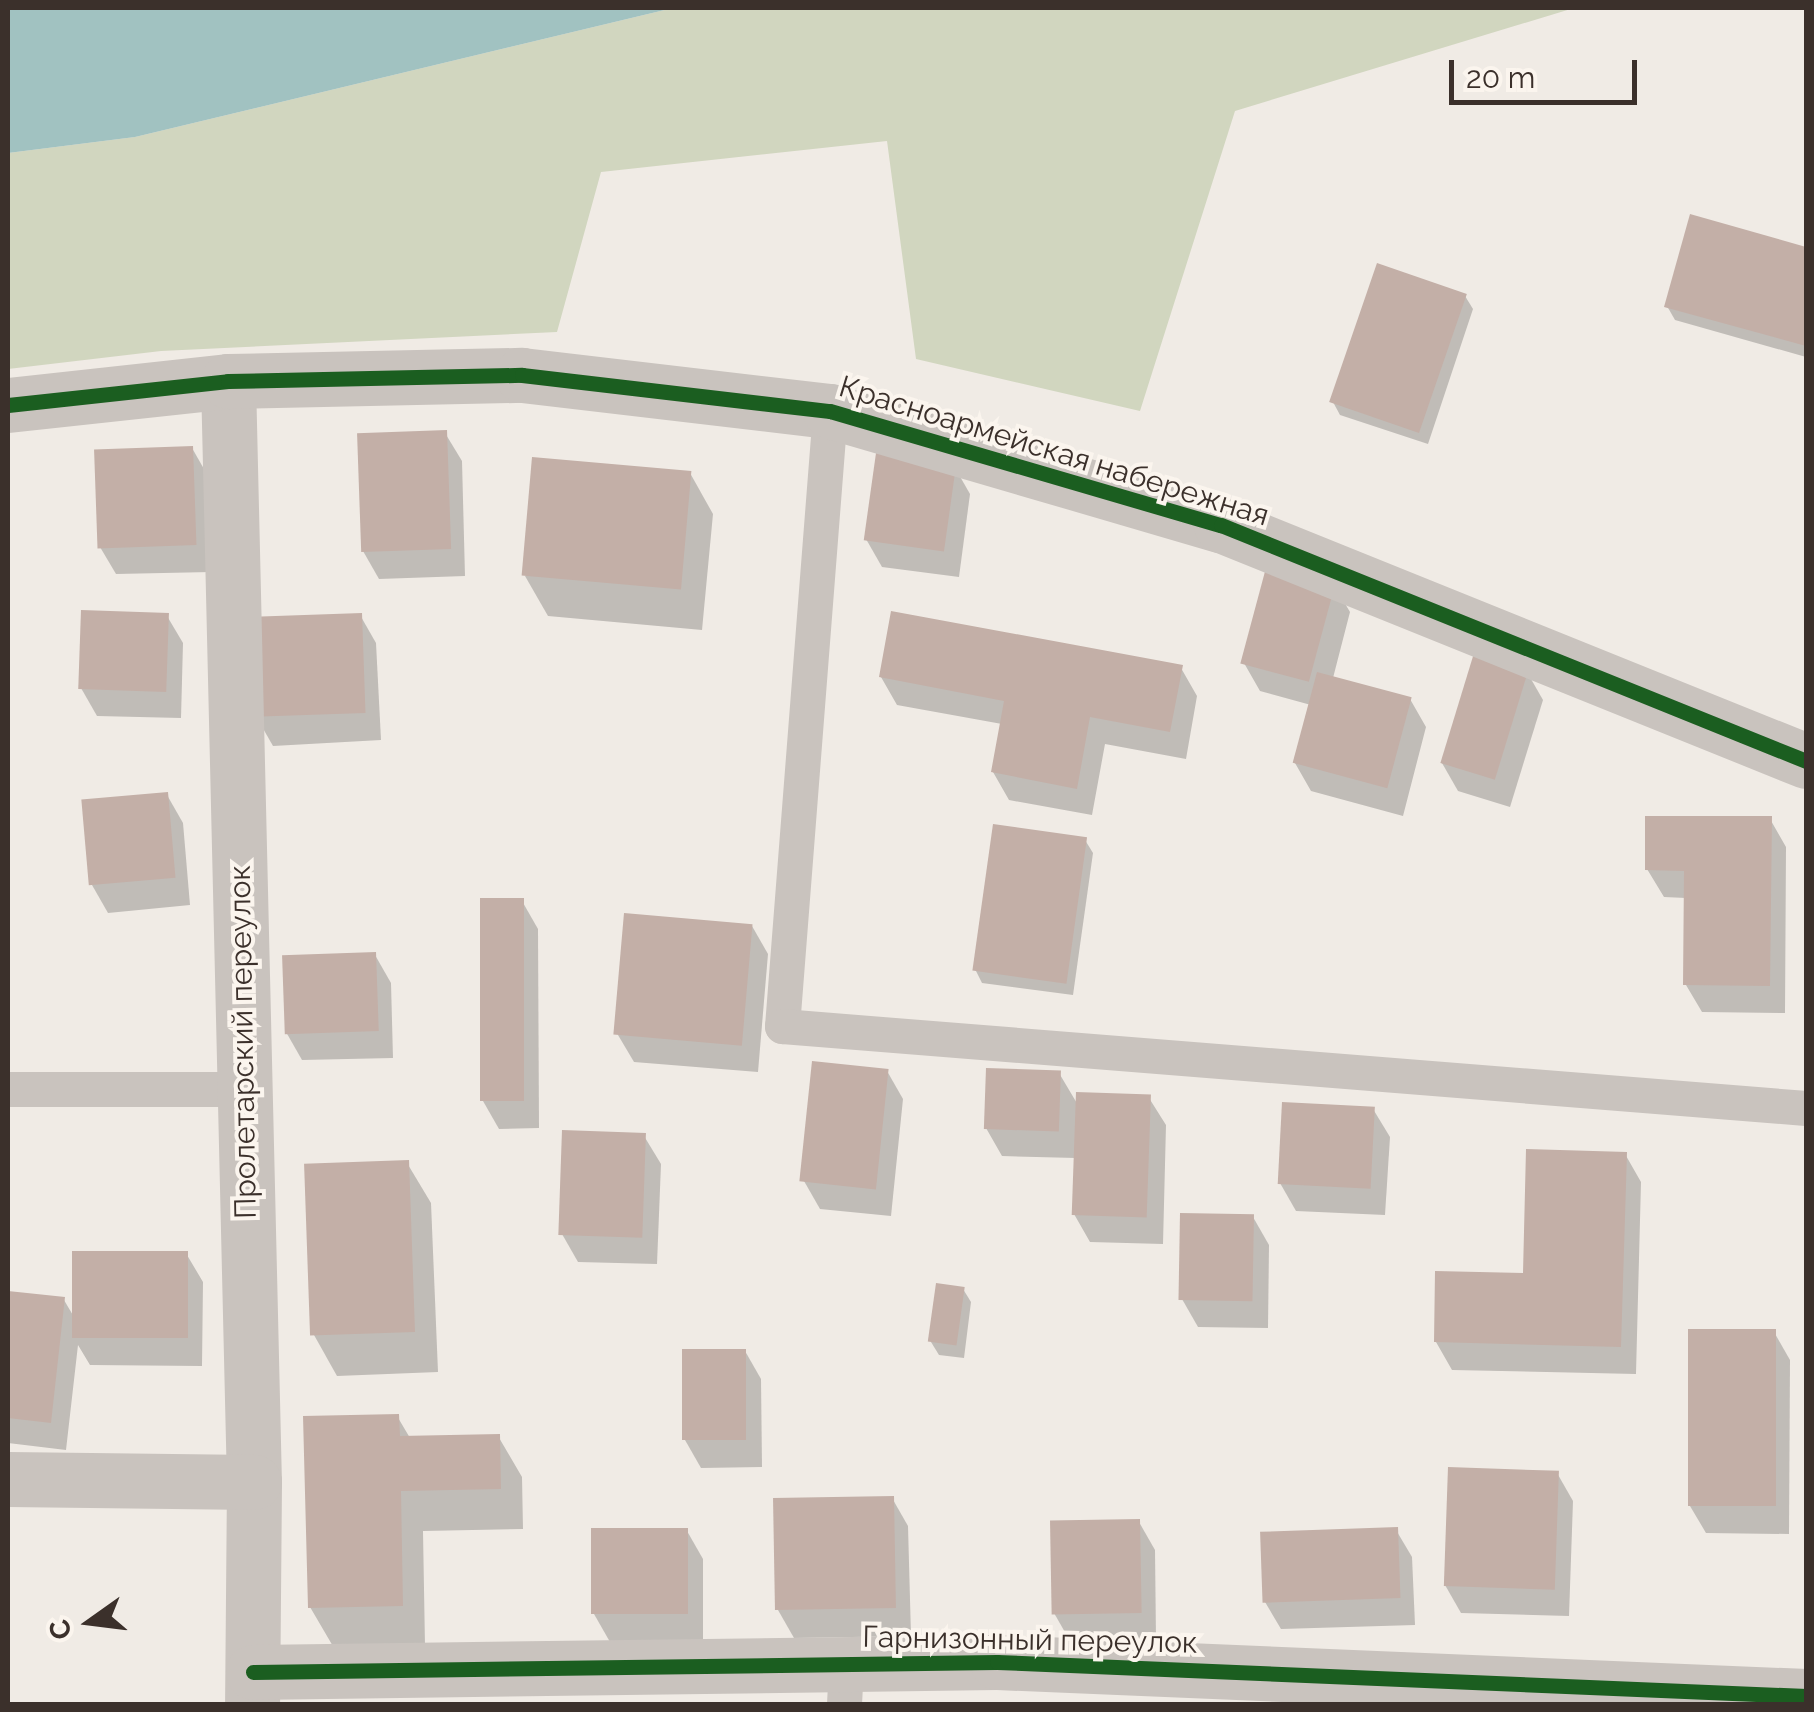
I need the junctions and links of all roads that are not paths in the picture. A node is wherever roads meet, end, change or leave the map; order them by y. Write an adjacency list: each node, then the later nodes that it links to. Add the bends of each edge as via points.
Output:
1 (228, 380): 2 (street, Красноармейская набережная); 3 (street, Красноармейская набережная, via 522,375); 5 (street, Пролетарский переулок)
2 (8, 405)
3 (830, 411): 4 (street, Красноармейская набережная, via 1221,525); 7 (lane, via 782,1026)
4 (1806, 761)
5 (244, 1089): 6 (lane); 9 (street, Пролетарский переулок)
6 (8, 1090)
7 (1806, 1108)
8 (8, 1479): 9 (street)
9 (254, 1482): 11 (street, Пролетарский переулок)
10 (845, 1684): 11 (street, Гарнизонный переулок); 12 (street, Гарнизонный переулок, via 997,1662)
11 (252, 1688)
12 (1806, 1696)

